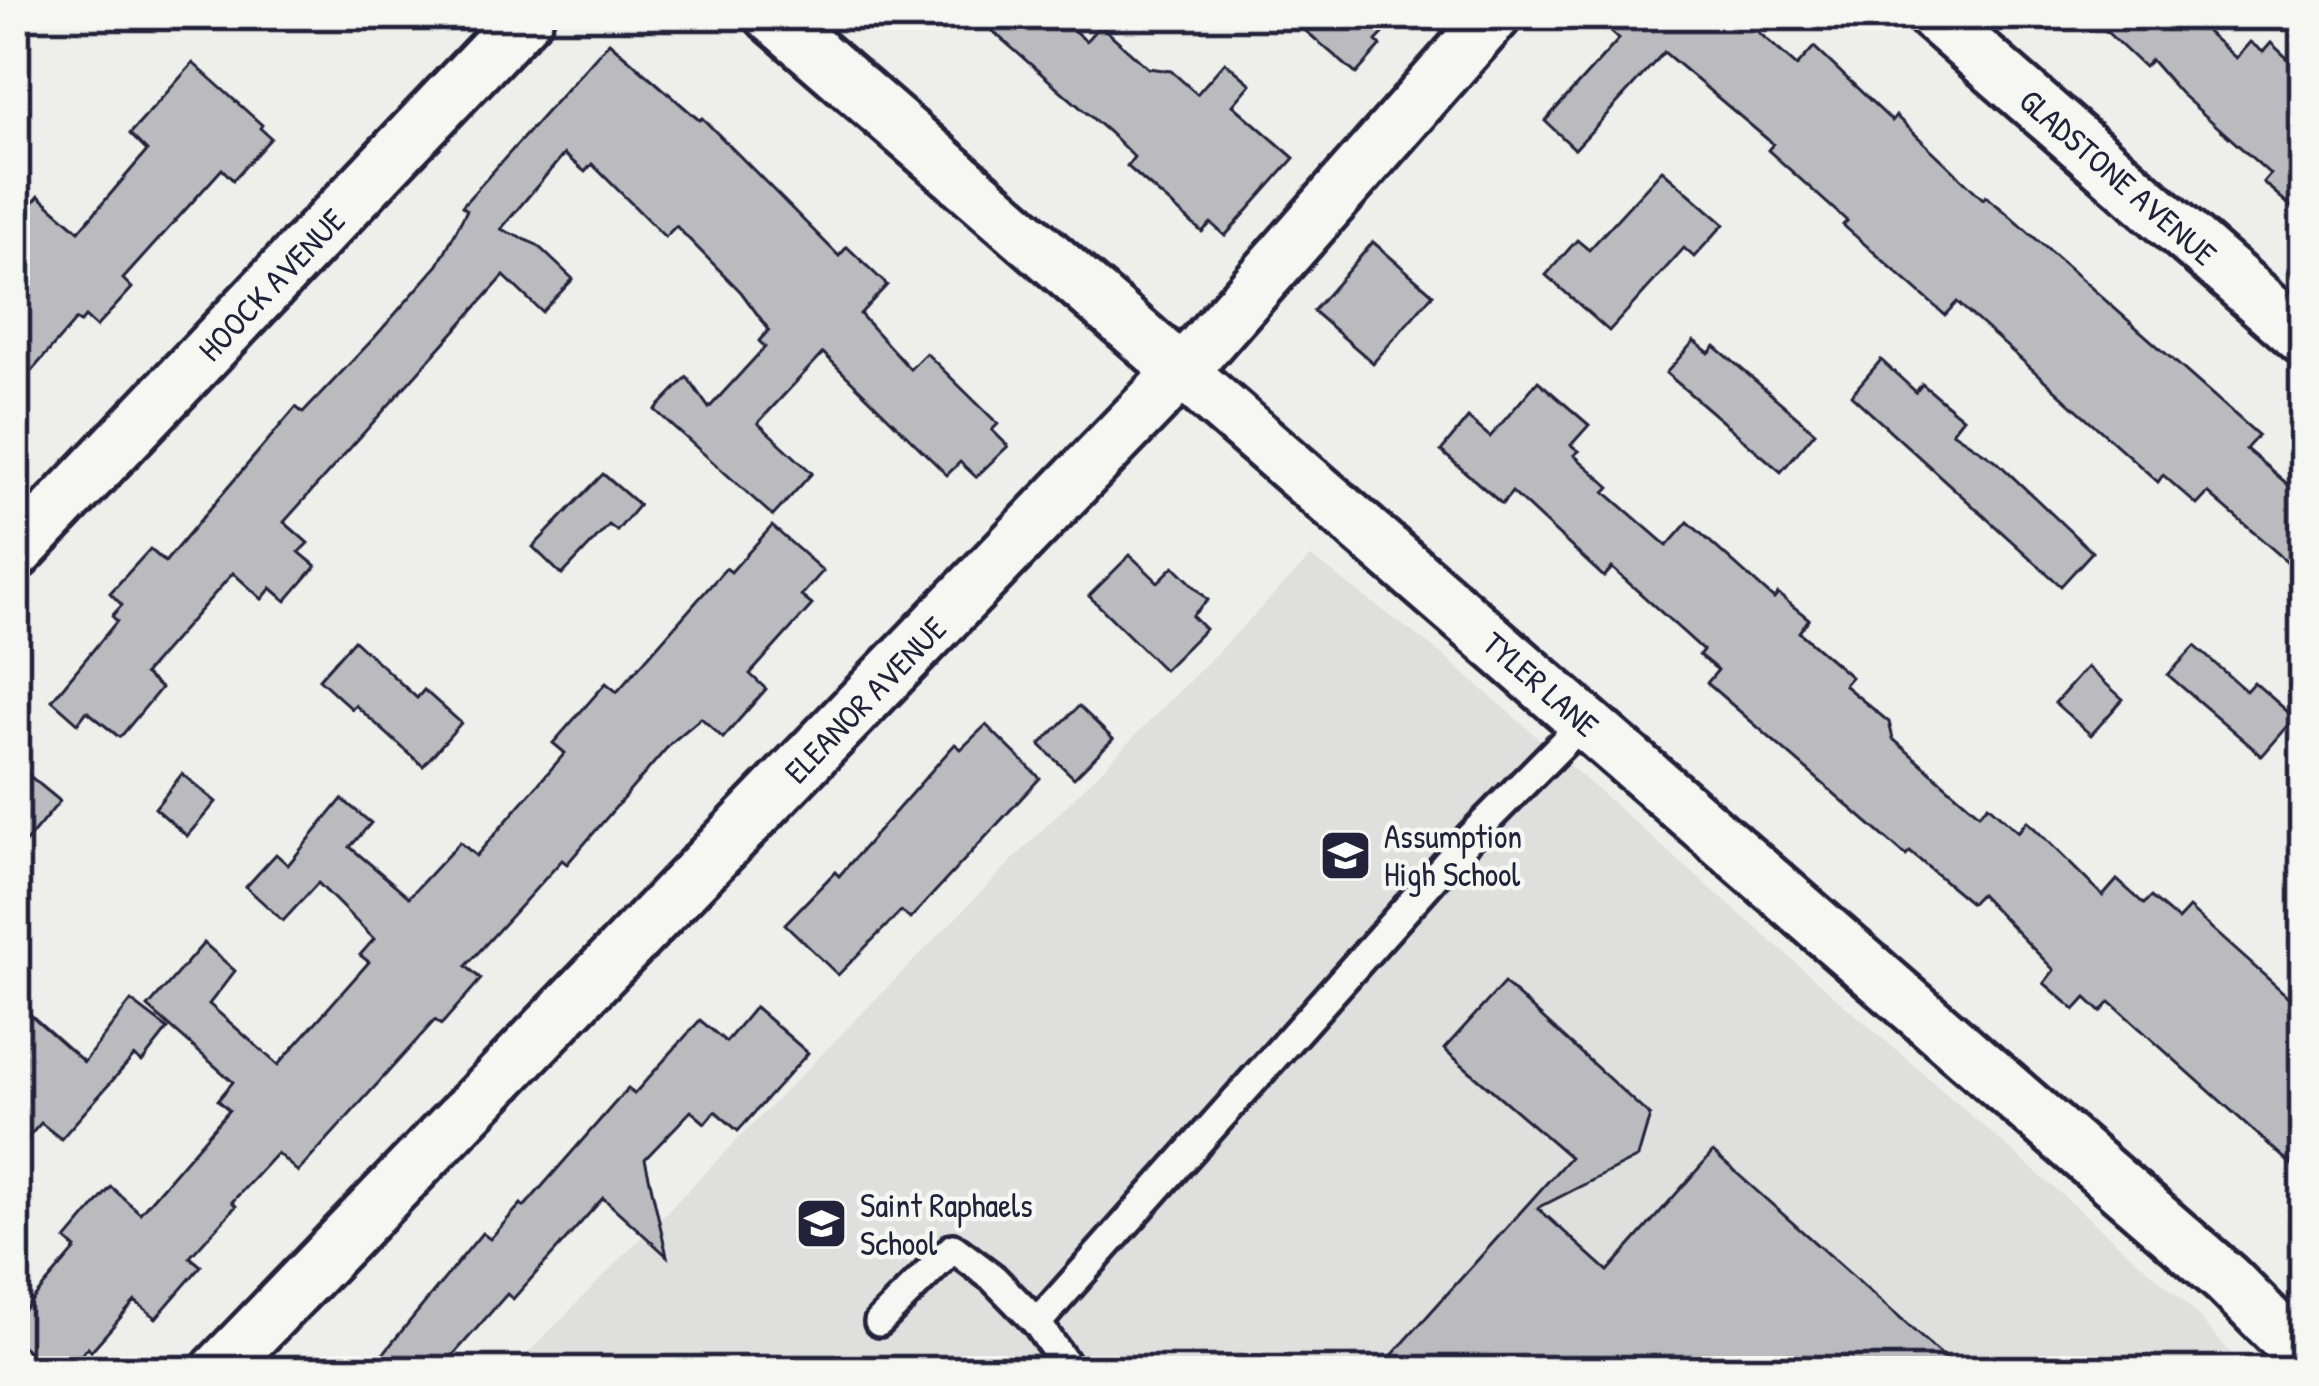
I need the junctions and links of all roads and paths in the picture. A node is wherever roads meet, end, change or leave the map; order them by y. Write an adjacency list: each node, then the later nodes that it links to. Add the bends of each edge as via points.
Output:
1 (527, 15): 7 (street, HOOCK AVENUE)
2 (771, 15): 6 (street, TYLER LANE)
3 (1495, 15): 6 (street, ELEANOR AVENUE)
4 (1933, 15): 5 (street, GLADSTONE AVENUE)
5 (2304, 338)
6 (1182, 371): 8 (street, TYLER LANE); 12 (street, ELEANOR AVENUE)
7 (15, 554)
8 (1584, 722): 10 (lane, via 1470,837); 11 (street, TYLER LANE, via 2226,1279)
9 (879, 1322): 10 (lane, via 953,1248)
10 (1037, 1322): 13 (lane)
11 (2304, 1357)
12 (217, 1371)
13 (1070, 1371)

